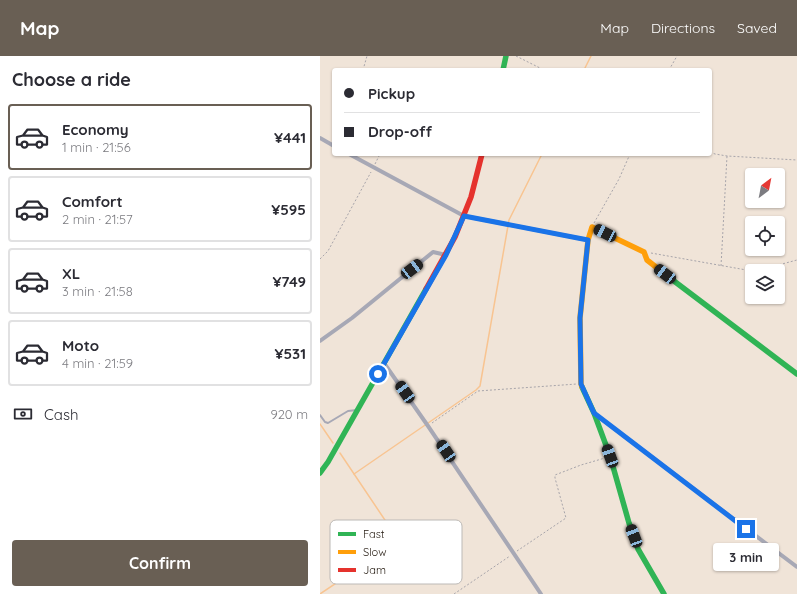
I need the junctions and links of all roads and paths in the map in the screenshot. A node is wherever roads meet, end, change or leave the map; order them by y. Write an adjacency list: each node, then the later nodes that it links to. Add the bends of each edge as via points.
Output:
1 (367, 56): 5 (path)
2 (506, 56): 6 (street)
3 (516, 56): 7 (path)
4 (677, 56): 8 (path)
5 (364, 68)
6 (503, 68)
7 (540, 68)
8 (670, 68)
9 (320, 138): 10 (street)
10 (332, 145)
11 (712, 153): 16 (path)
12 (352, 156): 18 (street)
13 (379, 156): 18 (path)
14 (482, 156): 19 (street, via 476,183)
15 (629, 156): 20 (path)
16 (727, 156): 17 (path); 27 (path)
17 (797, 160)
18 (373, 168): 19 (street); 24 (path, via 328,252)
19 (464, 216): 21 (street); 23 (street)
20 (592, 227): 21 (street); 22 (street)
21 (588, 240): 32 (street, via 580,318)
22 (644, 252): 27 (path); 31 (street, via 647,260)
23 (446, 255): 29 (street, via 433,252); 30 (street)
24 (320, 259)
25 (797, 260): 26 (path)
26 (782, 264)
27 (721, 266): 28 (path)
28 (745, 270)
29 (320, 341)
30 (384, 363): 33 (street); 36 (street)
31 (797, 374)
32 (581, 384): 34 (street); 36 (path, via 478,391)
33 (358, 410): 35 (lane, via 348,411 328,423); 38 (street)
34 (594, 413): 37 (street); 40 (street)
35 (320, 415)
36 (428, 426): 41 (street)
37 (610, 456): 39 (path, via 555,475); 42 (street, via 638,549)
38 (320, 473)
39 (566, 518)
40 (797, 567)
41 (541, 594)
42 (664, 594)

